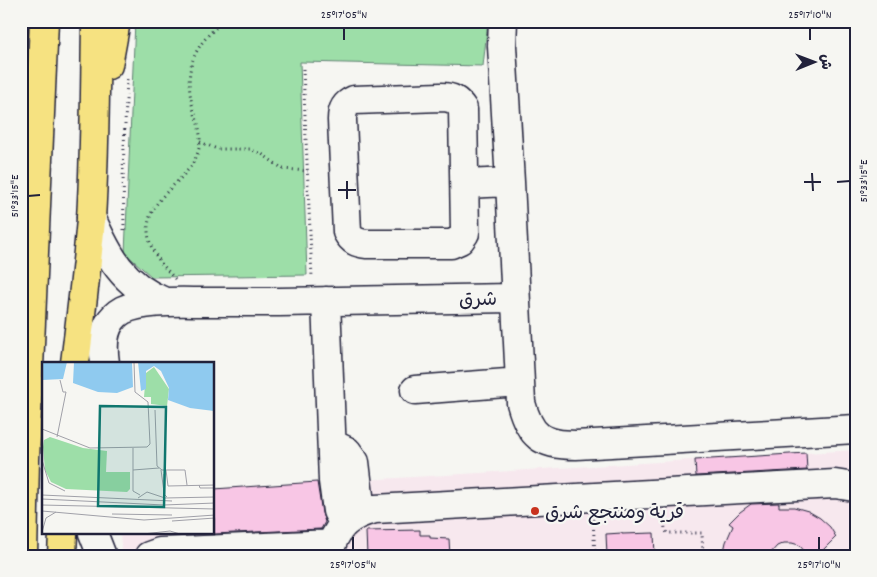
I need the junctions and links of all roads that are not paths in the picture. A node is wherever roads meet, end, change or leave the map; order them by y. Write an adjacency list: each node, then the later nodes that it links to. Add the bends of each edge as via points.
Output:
1 (44, 21): 22 (highway)
2 (96, 21): 5 (highway)
3 (116, 21): 5 (highway, via 111,55)
4 (504, 21): 6 (street, شرق, via 502,46)
5 (95, 113): 8 (highway)
6 (510, 182): 7 (street); 9 (street, شرق)
7 (465, 184): 7 (street, via 463,109 458,101 450,97 354,100 342,111 346,232 358,244 451,244 460,240 465,233)
8 (91, 217): 11 (street, شرق, via 105,249 125,276 153,297); 12 (highway)
9 (515, 298): 10 (street, شرق); 14 (street)
10 (319, 301): 11 (street, شرق); 21 (street, via 335,502)
11 (174, 302): 13 (street, شرق, via 123,310 104,332)
12 (82, 357)
13 (105, 362)
14 (520, 382): 15 (street); 16 (street, via 520,403 526,422 539,437 556,445)
15 (415, 390)
16 (856, 429)
17 (855, 491): 21 (street, via 835,484 663,493 594,504 506,501 392,507)
18 (63, 534): 23 (highway)
19 (92, 534): 24 (street)
20 (92, 534): 25 (street)
21 (341, 534): 26 (street, via 167,551)
22 (23, 556)
23 (62, 556)
24 (88, 556)
25 (102, 556)
26 (149, 556)

